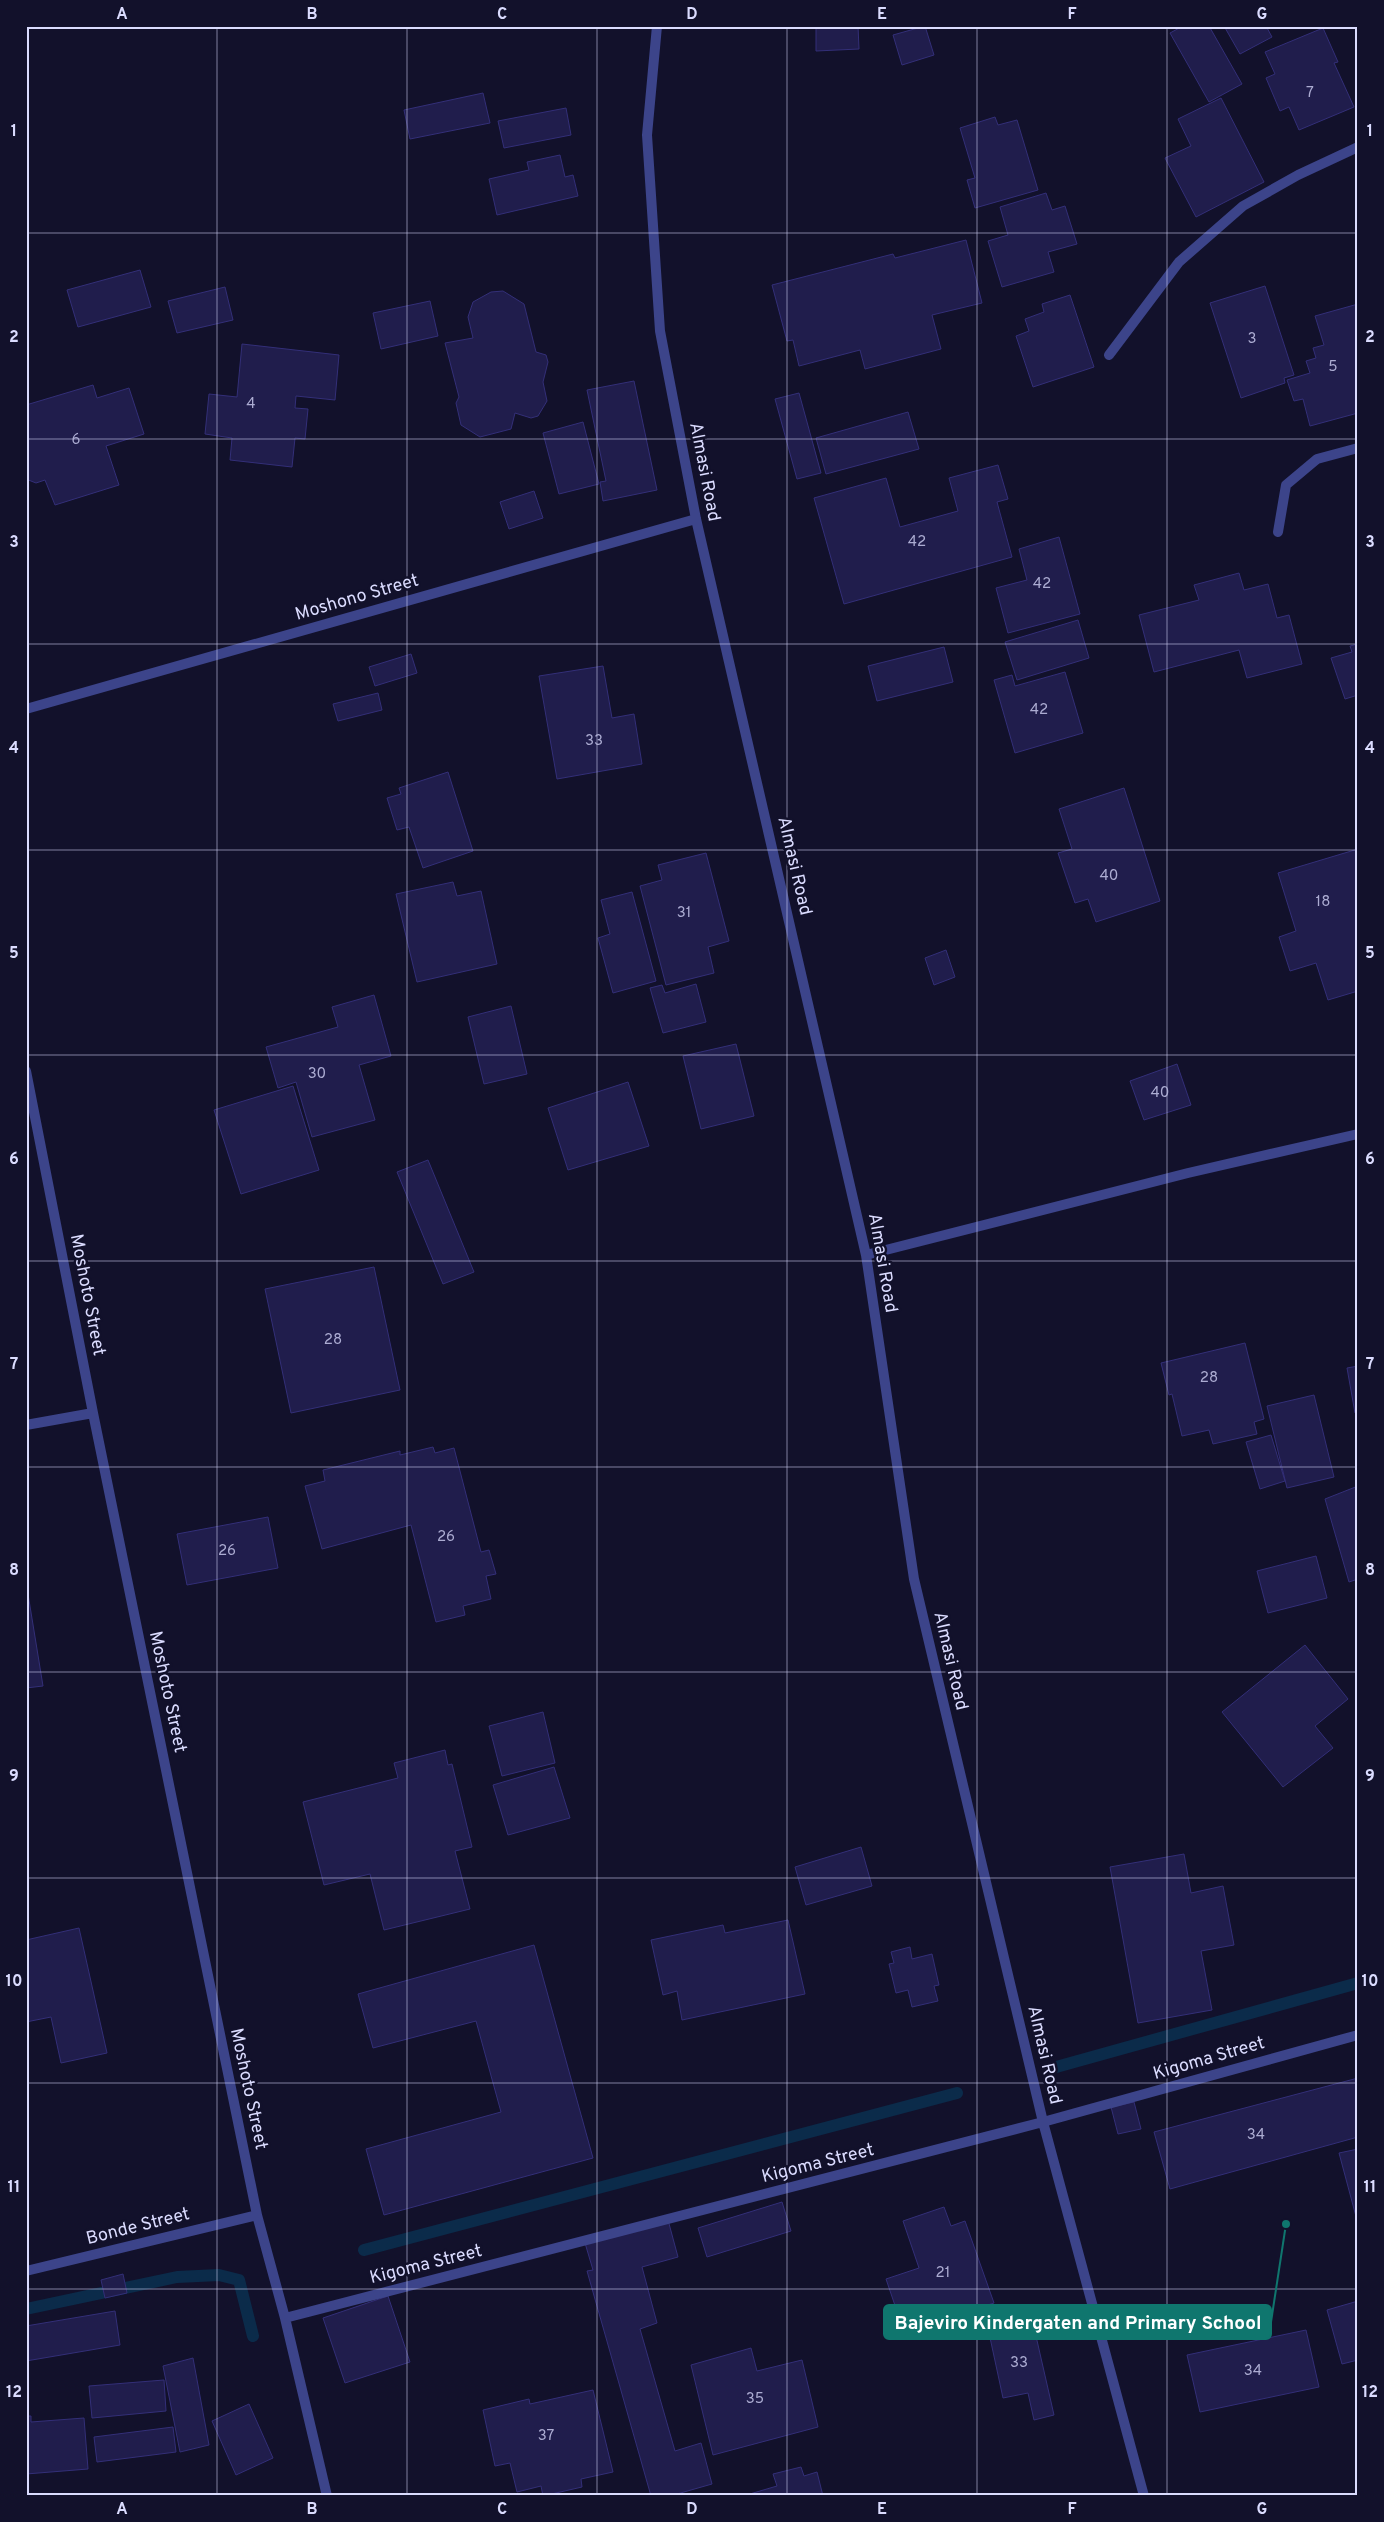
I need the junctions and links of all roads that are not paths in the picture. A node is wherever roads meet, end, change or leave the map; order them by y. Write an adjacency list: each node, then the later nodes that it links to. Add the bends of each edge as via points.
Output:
1 (657, 26): 5 (street, Almasi Road, via 647,136 660,331)
2 (1358, 148): 3 (street, via 1298,175 1243,206 1179,262)
3 (1109, 355)
4 (1358, 448): 6 (street, via 1317,459 1286,485)
5 (696, 519): 7 (street, Moshono Street); 10 (street, Almasi Road)
6 (1278, 532)
7 (26, 709)
8 (26, 1071): 11 (street, Moshoto Street)
9 (1358, 1134): 10 (street, via 1188,1173)
10 (866, 1255): 14 (street, Almasi Road, via 914,1579)
11 (94, 1413): 12 (street); 15 (street, Moshoto Street)
12 (26, 1425)
13 (1358, 2035): 14 (street, Kigoma Street)
14 (1043, 2122): 17 (street, Kigoma Street); 19 (street, Almasi Road)
15 (257, 2215): 16 (street, Bonde Street); 17 (street, Moshoto Street)
16 (26, 2271)
17 (285, 2318): 18 (street, Moshoto Street)
18 (327, 2496)
19 (1144, 2496)

